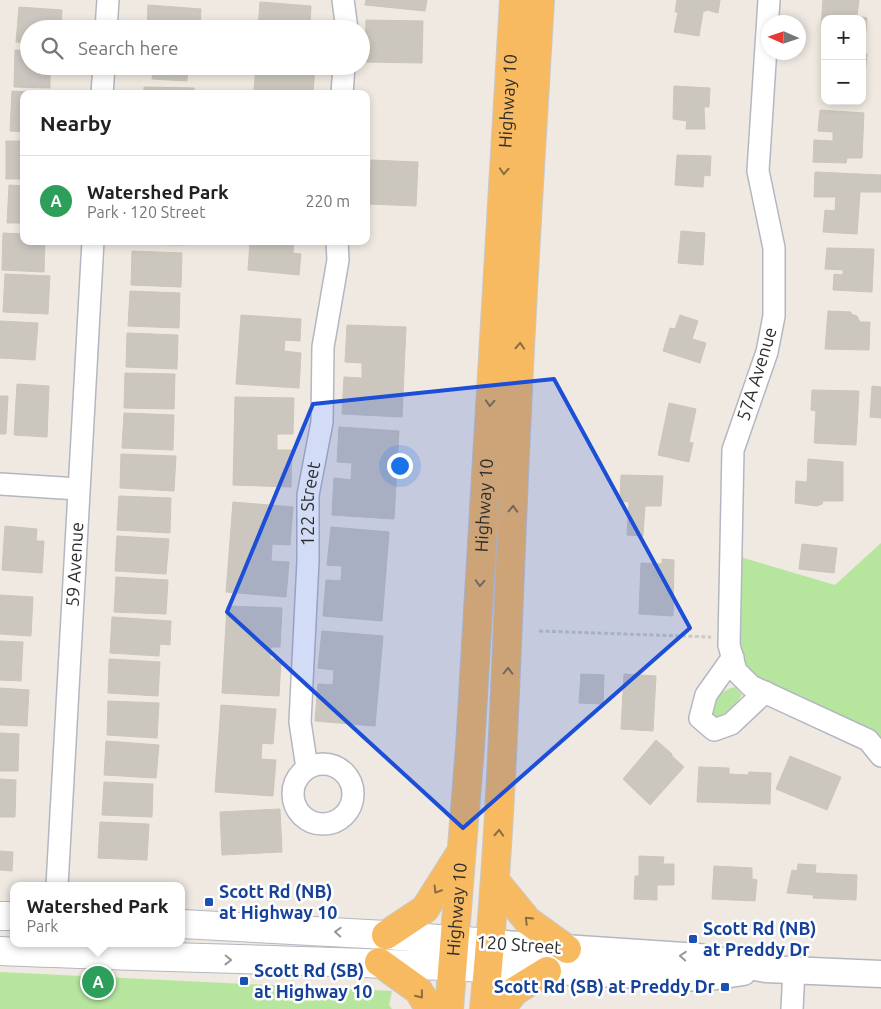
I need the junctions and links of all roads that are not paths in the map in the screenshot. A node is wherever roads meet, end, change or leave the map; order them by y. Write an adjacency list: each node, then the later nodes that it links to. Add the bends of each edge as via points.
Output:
1 (108, 0): 6 (street)
2 (344, 0): 7 (street)
3 (514, 0): 20 (highway, Highway 10, one-way to 20)
4 (540, 0): 22 (highway, Highway 10, one-way to 4)
5 (769, 0): 16 (street, 57A Avenue, via 758,172 774,248 774,316 767,352 733,450)
6 (107, 20)
7 (346, 20)
8 (103, 75): 10 (street)
9 (343, 75): 11 (street)
10 (102, 90)
11 (342, 90)
12 (93, 245): 15 (street, 59 Avenue)
13 (337, 245): 19 (street, 122 Street, via 338,260 323,347 322,422 308,496 300,722)
14 (0, 484): 15 (street)
15 (78, 489): 21 (street, 59 Avenue)
16 (731, 647): 17 (street, 57A Avenue, via 736,671 751,686); 17 (street, via 706,695 700,718 714,730 731,724)
17 (765, 692): 18 (street, 57A Avenue, via 868,740)
18 (881, 756)
19 (307, 768)
20 (463, 849): 24 (highway, one-way to 24, via 424,910); 27 (highway, Highway 10)
21 (57, 882)
22 (496, 882): 25 (highway, one-way to 22, via 528,922); 28 (highway, Highway 10)
23 (185, 924): 24 (main road, 120 Street, one-way to 23)
24 (386, 935): 27 (main road, 120 Street)
25 (567, 949): 28 (street, 120 Street); 30 (street, 120 Street, one-way to 25, via 699,957)
26 (0, 951): 29 (main road, 120 Street, one-way to 29, via 179,959)
27 (454, 953): 28 (main road, 120 Street); 29 (main road, 120 Street); 35 (highway, Highway 10)
28 (489, 955): 32 (street, 120 Street); 36 (highway, Highway 10)
29 (379, 962): 34 (highway, one-way to 34, via 418,990)
30 (766, 969): 31 (street, 120 Street); 32 (street, 120 Street, via 704,978)
31 (794, 970): 33 (street, 120 Street); 38 (street)
32 (547, 971): 37 (highway, via 515,991)
33 (881, 974)
34 (430, 1009)
35 (449, 1009)
36 (484, 1009)
37 (500, 1009)
38 (792, 1009)

